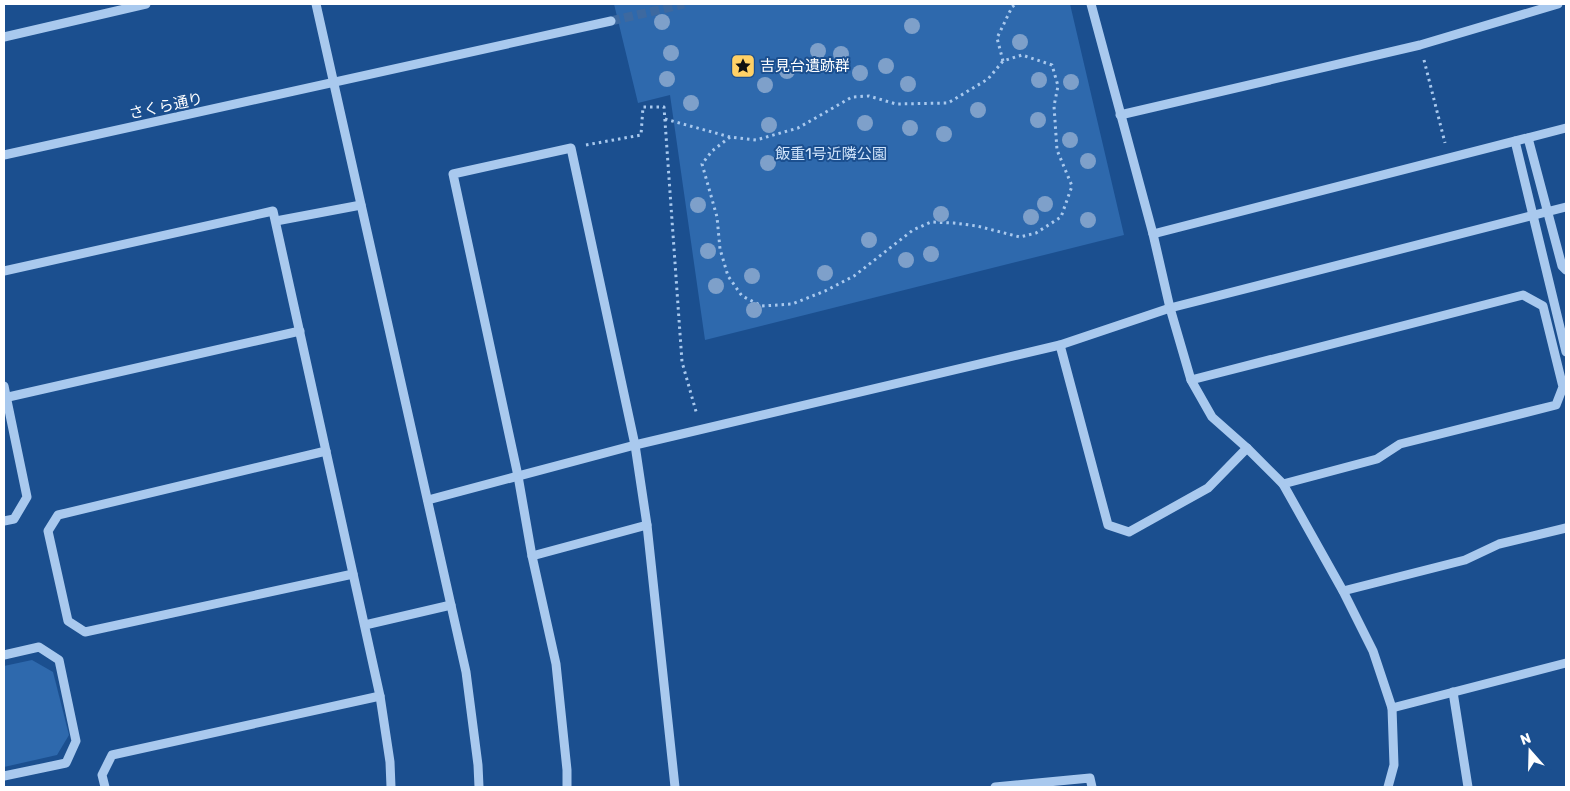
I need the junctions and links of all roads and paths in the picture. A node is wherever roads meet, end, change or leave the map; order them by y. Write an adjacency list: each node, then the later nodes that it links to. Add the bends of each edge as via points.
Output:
1 (146, 4): 7 (street)
2 (316, 4): 10 (street)
3 (1016, 4): 9 (path, via 997,38)
4 (1091, 4): 11 (street)
5 (1558, 4): 8 (street)
6 (611, 22): 10 (street, さくら通り)
7 (4, 37)
8 (1420, 45): 11 (street); 19 (path)
9 (1004, 61): 14 (path, via 988,78 948,103 896,104 869,96 852,97 798,128 756,140); 14 (path, via 1022,55 1052,65 1058,86 1054,106 1057,150 1072,186 1061,217 1036,233 1020,237 954,222 930,222 913,230 854,276 792,304 762,306 742,296 728,276 720,249 717,217 702,164)
10 (334, 83): 18 (street, さくら通り); 20 (street)
11 (1120, 115): 25 (street)
12 (665, 120): 14 (path); 17 (path, via 664,107 643,107 641,135); 35 (path, via 682,362)
13 (1566, 128): 15 (street)
14 (730, 137)
15 (1528, 138): 16 (street); 22 (street)
16 (1515, 141): 19 (street); 23 (street)
17 (571, 148): 36 (street); 39 (street, via 452,174)
18 (4, 155)
19 (1449, 158): 25 (street)
20 (361, 205): 24 (street); 41 (street)
21 (1566, 207): 22 (street)
22 (1548, 212): 23 (street); 26 (street, via 1562,266)
23 (1533, 216): 28 (street); 31 (street)
24 (276, 221): 27 (street, via 274,211); 29 (street)
25 (1152, 234): 28 (street)
26 (1566, 270)
27 (4, 271)
28 (1170, 308): 30 (street); 32 (street)
29 (300, 331): 34 (street); 38 (street)
30 (1060, 345): 35 (street); 37 (street, via 1108,525 1128,532 1208,488)
31 (1566, 352)
32 (1191, 380): 37 (street, via 1212,417); 40 (street, via 1523,295 1543,306 1563,387 1556,405 1400,444 1377,459)
33 (4, 386): 34 (street)
34 (5, 398): 42 (street, via 27,497 14,519)
35 (701, 430): 36 (street)
36 (636, 446): 39 (street); 43 (street)
37 (1247, 448): 40 (street)
38 (326, 451): 46 (street); 46 (street, via 58,515 48,531 68,621 85,632)
39 (518, 476): 41 (street); 45 (street)
40 (1283, 484): 47 (street)
41 (428, 500): 48 (street)
42 (4, 521)
43 (647, 526): 45 (street); 60 (street)
44 (1566, 528): 47 (street, via 1499,544 1466,560)
45 (532, 556): 59 (street, via 556,664)
46 (354, 574): 49 (street)
47 (1343, 591): 54 (street, via 1373,651)
48 (451, 605): 49 (street); 58 (street, via 466,672)
49 (365, 625): 53 (street)
50 (4, 655): 55 (street, via 39,647 60,660 76,742 66,763)
51 (1566, 663): 52 (street)
52 (1453, 692): 54 (street); 64 (street)
53 (380, 696): 56 (street, via 112,755 102,775); 57 (street)
54 (1392, 708): 63 (street, via 1394,765)
55 (4, 776)
56 (105, 787)
57 (391, 787)
58 (479, 787)
59 (567, 787)
60 (675, 787)
61 (995, 787): 62 (street, via 1090,778)
62 (1092, 787)
63 (1388, 787)
64 (1468, 787)

